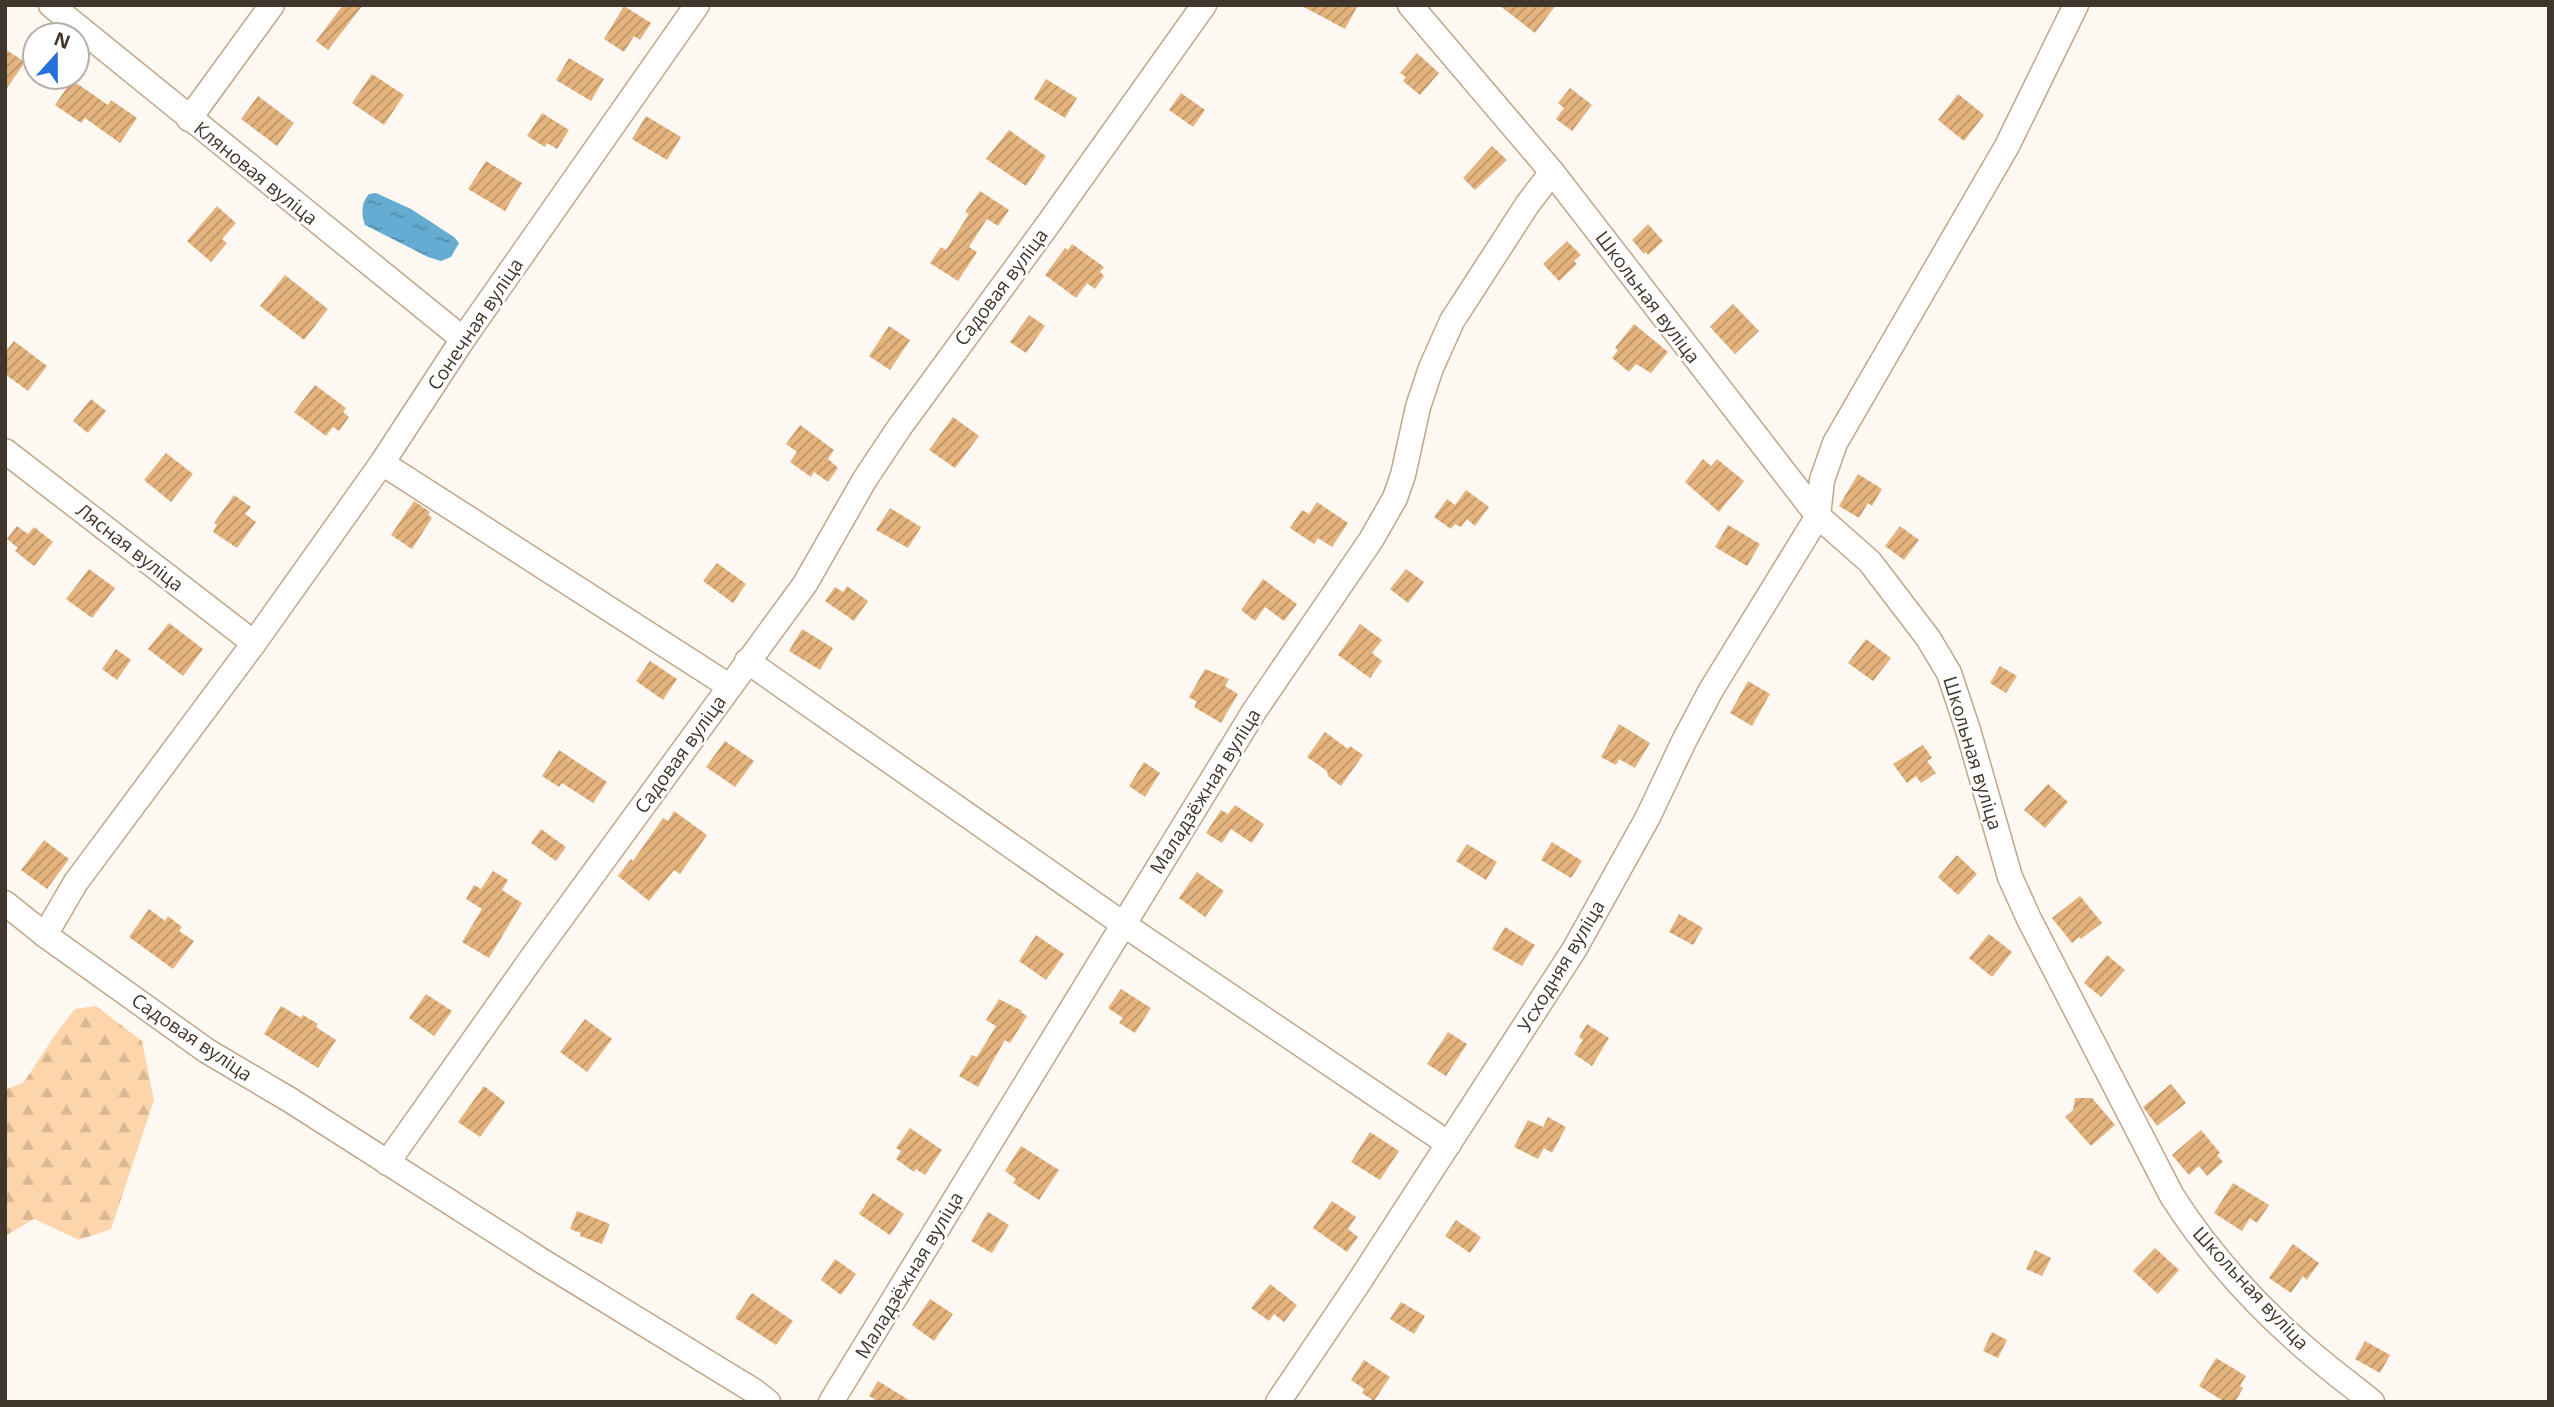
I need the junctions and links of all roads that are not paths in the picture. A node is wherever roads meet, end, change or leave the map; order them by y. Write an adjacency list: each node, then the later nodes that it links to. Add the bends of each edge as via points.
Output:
1 (51, 5): 7 (street, Кляновая вуліца)
2 (272, 5): 7 (street)
3 (697, 5): 9 (street, Сонечная вуліца)
4 (1204, 5): 14 (street, Садовая вуліца, via 906,417 805,584)
5 (1410, 5): 8 (street, Школьная вуліца)
6 (2076, 5): 12 (street, via 2007,146 1835,443 1822,480)
7 (189, 119): 9 (street, Кляновая вуліца)
8 (1552, 172): 12 (street, Школьная вуліца); 17 (street, Маладзёжная вуліца, via 1452,321 1418,407 1395,498 1255,710)
9 (463, 339): 11 (street, Сонечная вуліца)
10 (5, 451): 13 (street, Лясная вуліца)
11 (382, 463): 13 (street, Сонечная вуліца); 15 (street)
12 (1818, 516): 19 (street, Усходняя вуліца, via 1711,690 1574,950); 24 (street, Школьная вуліца, via 1870,562 1949,673 2010,877 2178,1205 2195,1232 2295,1340)
13 (254, 643): 18 (street, Сонечная вуліца, via 76,882)
14 (747, 661): 15 (street, Садовая вуліца); 17 (street)
15 (729, 686): 20 (street, Садовая вуліца)
16 (5, 903): 18 (street, Садовая вуліца)
17 (1123, 924): 19 (street); 22 (street, Маладзёжная вуліца)
18 (45, 936): 20 (street, Садовая вуліца, via 206,1051)
19 (1448, 1144): 23 (street, Усходняя вуліца)
20 (387, 1163): 21 (street)
21 (768, 1402)
22 (831, 1402)
23 (1278, 1402)
24 (2372, 1402)

